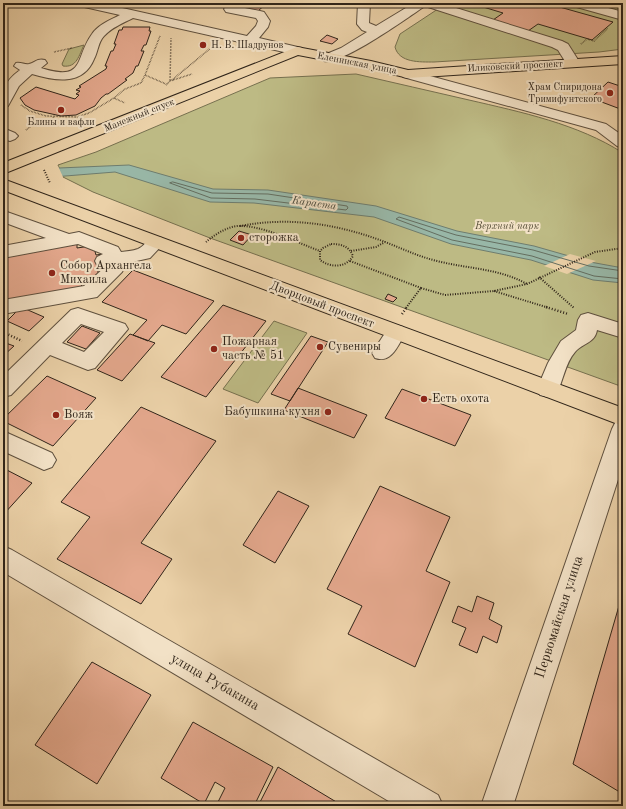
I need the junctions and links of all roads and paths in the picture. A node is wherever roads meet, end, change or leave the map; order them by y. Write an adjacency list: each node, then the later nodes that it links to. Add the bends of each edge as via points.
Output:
1 (84, 3): 8 (street, Еленинская улица)
2 (364, 3): 10 (street, via 363,24)
3 (422, 3): 10 (street)
4 (427, 3): 16 (street)
5 (577, 3): 9 (street)
6 (148, 6): 8 (street)
7 (230, 9): 13 (street, via 260,15 264,21)
8 (133, 14): 13 (street, Еленинская улица); 14 (street, via 98,35)
9 (622, 16): 16 (path, via 594,41 587,39 576,46)
10 (376, 31): 18 (street, via 346,51)
11 (160, 34): 25 (path)
12 (171, 37): 15 (path, via 170,81)
13 (249, 41): 17 (street, Еленинская улица)
14 (94, 42): 23 (path, via 34,58); 23 (street, via 83,67 66,77)
15 (214, 45)
16 (563, 47): 22 (street)
17 (297, 51): 18 (main road, Еленинская улица); 20 (main road, Манежный спуск)
18 (329, 58): 20 (main road, Манежный спуск); 24 (main road, Еленинская улица)
19 (623, 60): 22 (main road, Иликовский проспект)
20 (275, 61): 37 (main road, Манежный спуск)
21 (40, 62): 28 (street, via 20,76 11,86)
22 (573, 63): 24 (main road, Иликовский проспект)
23 (21, 66)
24 (408, 74): 32 (street, Еленинская улица)
25 (145, 75): 26 (path); 27 (path, via 141,83 125,89)
26 (167, 84)
27 (114, 98): 30 (path); 31 (path, via 77,117)
28 (3, 103)
29 (20, 103): 31 (path, via 30,111)
30 (128, 104)
31 (55, 117): 34 (path, via 44,126 34,124)
32 (601, 127): 33 (street); 35 (street, Еленинская улица)
33 (623, 130)
34 (12, 134)
35 (623, 142)
36 (44, 169): 38 (path)
37 (3, 170)
38 (48, 182)
39 (3, 184): 43 (main road, Дворцовый проспект)
40 (7, 217): 42 (street)
41 (240, 226): 44 (path, via 269,221 312,224 345,229); 45 (path, via 210,238); 47 (path, via 260,230)
42 (68, 240): 49 (street); 50 (street, via 79,238 112,251)
43 (156, 242): 50 (street, via 144,254); 58 (main road, Дворцовый проспект)
44 (385, 242): 48 (path, via 376,247); 53 (path, via 435,260 501,272)
45 (204, 244)
46 (623, 248): 52 (path, via 595,252)
47 (320, 251): 48 (path, via 324,246 340,244); 51 (path, via 320,260 331,266 338,267)
48 (352, 251): 51 (path)
49 (3, 252)
50 (109, 260): 56 (street, via 115,268 90,292)
51 (350, 262): 54 (path)
52 (540, 277): 53 (path); 57 (path)
53 (527, 284): 55 (path)
54 (421, 288): 55 (path, via 445,295); 58 (path)
55 (494, 291): 57 (path)
56 (3, 307)
57 (588, 320): 59 (street); 65 (street, via 586,334 568,346)
58 (398, 324): 63 (street); 65 (main road, Дворцовый проспект)
59 (623, 331)
60 (3, 332): 61 (path)
61 (20, 340)
62 (47, 346): 62 (street, via 78,315 118,329 88,362); 64 (street)
63 (382, 353)
64 (3, 389)
65 (548, 389): 66 (main road, Дворцовый проспект)
66 (623, 417)
67 (623, 429): 72 (street, Первомайская улица)
68 (3, 440): 69 (street)
69 (44, 460)
70 (3, 558): 71 (street, улица Рубакина)
71 (427, 806)
72 (497, 806)

